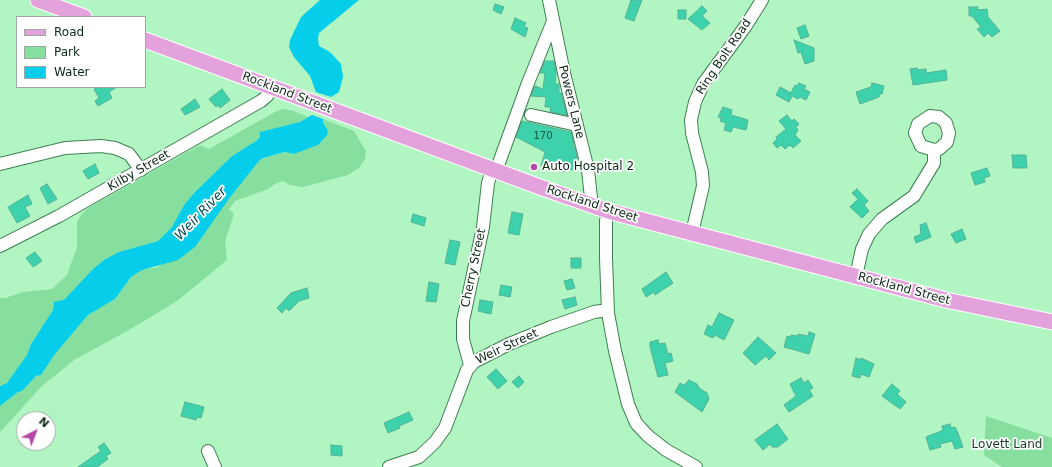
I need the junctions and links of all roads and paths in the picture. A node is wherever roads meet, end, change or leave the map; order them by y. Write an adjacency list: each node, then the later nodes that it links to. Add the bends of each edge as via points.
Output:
1 (38, 0): 4 (main road)
2 (549, 0): 5 (street, Powers Lane)
3 (762, 0): 16 (street, Ring Bolt Road, via 703,84 695,102 691,120 692,133 703,186)
4 (81, 16)
5 (553, 21): 9 (street, Powers Lane); 13 (street, Cherry Street)
6 (146, 40): 7 (main road, Rockland Street)
7 (272, 88): 12 (street, Kilby Street, via 261,101); 13 (main road, Rockland Street)
8 (531, 114): 9 (street)
9 (577, 125): 14 (street, Powers Lane, via 588,170)
10 (934, 150): 18 (street, via 932,166 914,196 882,219 869,234 862,249)
11 (0, 164): 12 (street, via 65,148 100,146 115,148 129,154)
12 (141, 170): 17 (street, Kilby Street)
13 (494, 170): 14 (main road, Rockland Street); 21 (street, Cherry Street, via 488,183 483,227 463,321 463,339)
14 (590, 204): 15 (main road, Rockland Street)
15 (608, 210): 16 (main road, Rockland Street); 19 (street)
16 (692, 233): 18 (main road, Rockland Street)
17 (0, 246)
18 (856, 276): 20 (main road, Rockland Street, via 978,308)
19 (608, 310): 21 (street, Weir Street, via 594,312 532,335); 25 (street, via 623,387 633,417 654,441)
20 (1052, 322)
21 (470, 365): 24 (street, Weir Street, via 445,428 435,442 419,457)
22 (208, 451): 23 (street)
23 (215, 467)
24 (389, 467)
25 (696, 467)

